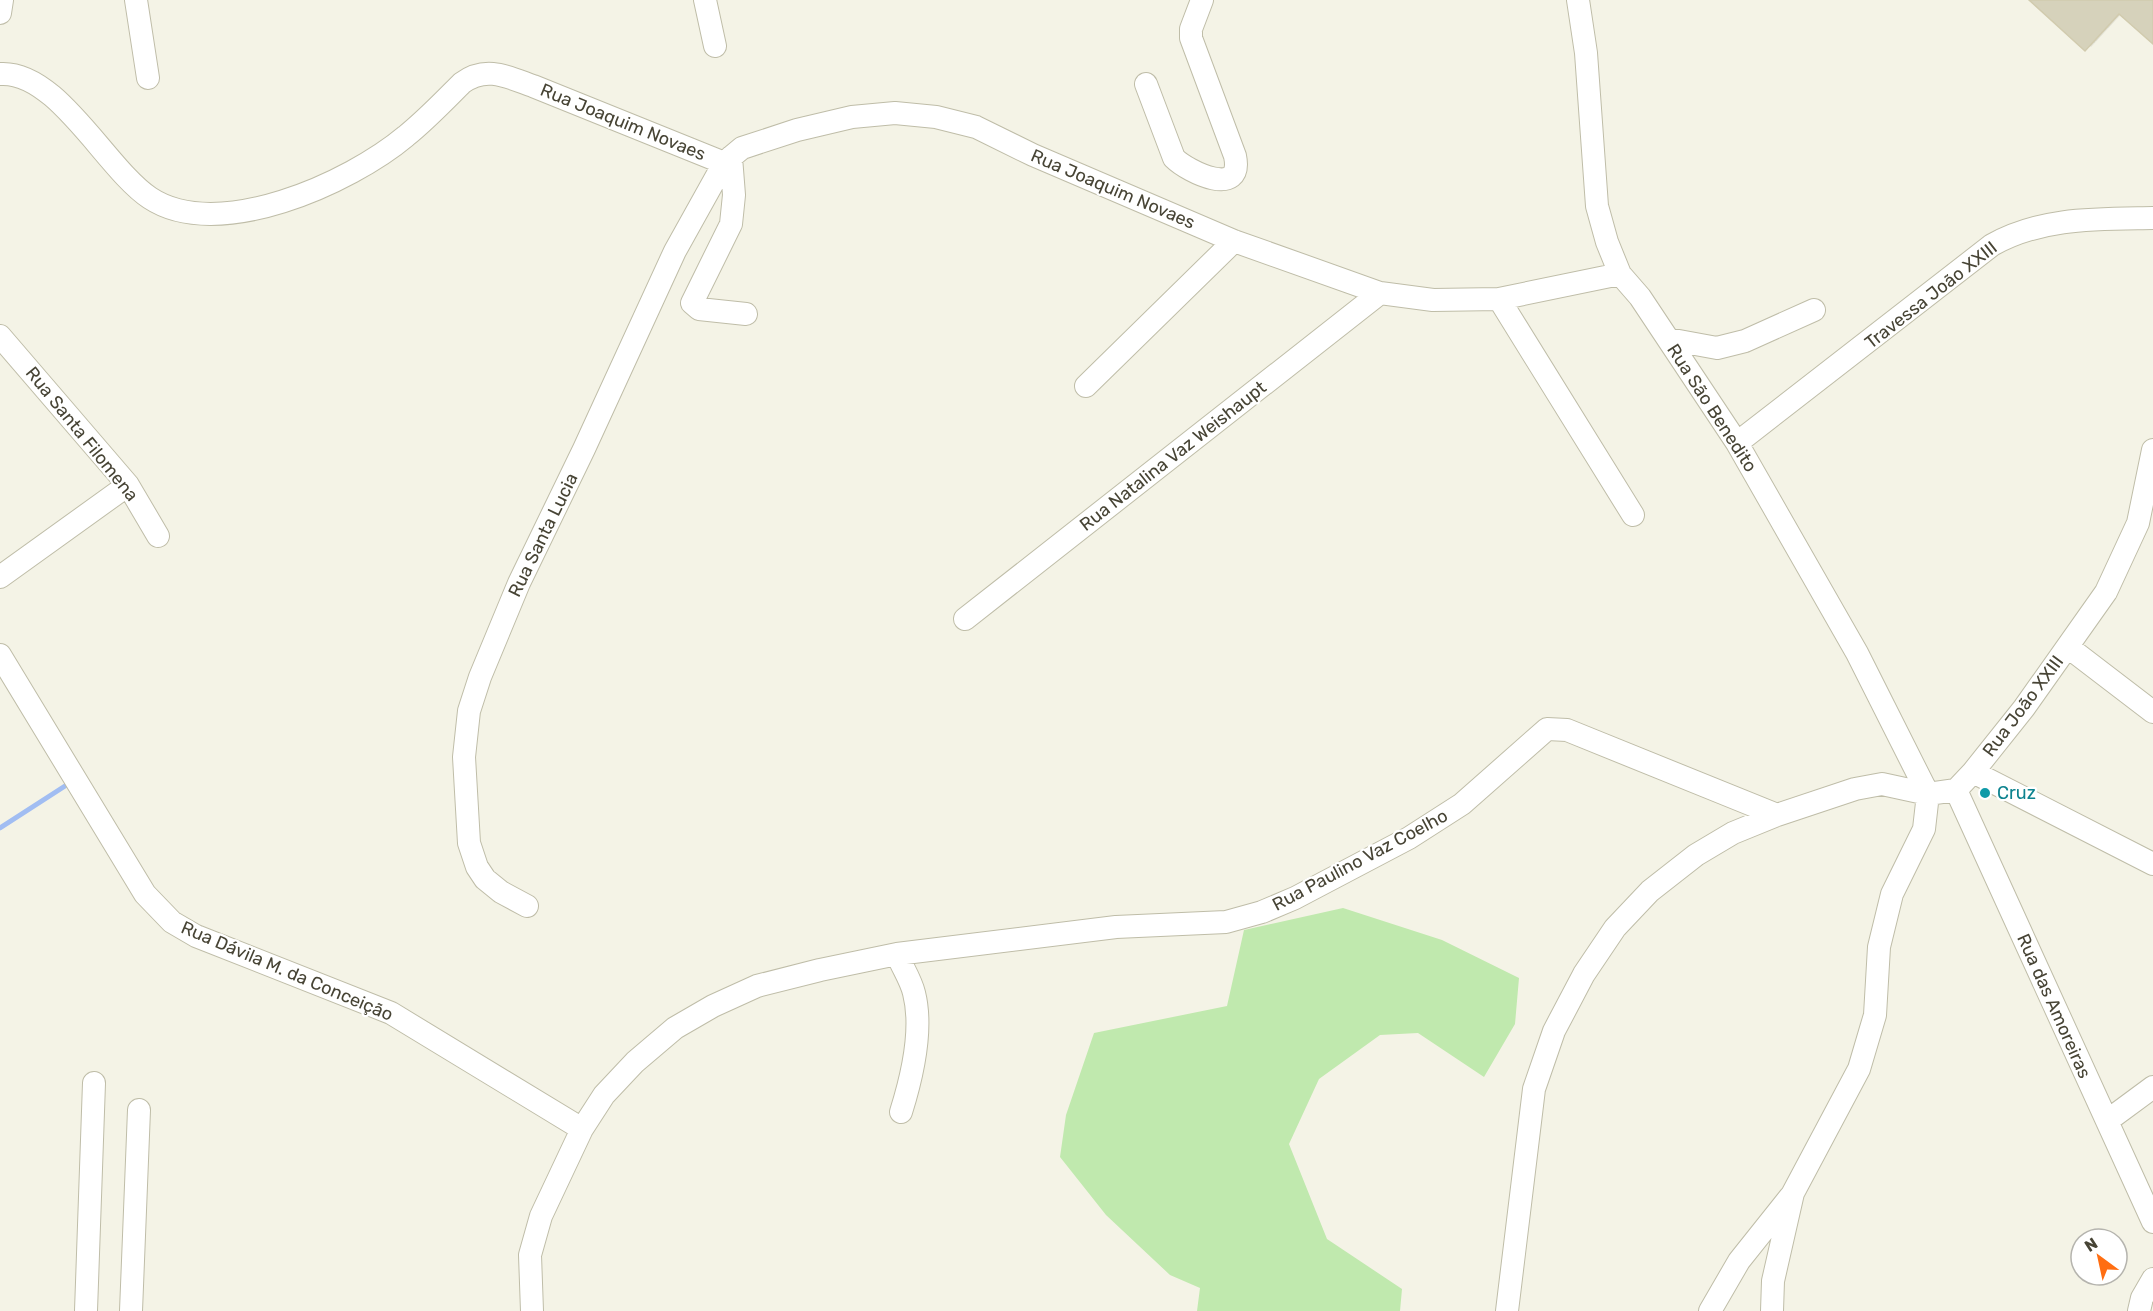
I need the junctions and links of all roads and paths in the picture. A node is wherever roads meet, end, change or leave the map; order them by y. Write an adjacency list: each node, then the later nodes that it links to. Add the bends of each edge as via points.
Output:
1 (2, 0): 6 (street)
2 (136, 0): 9 (street)
3 (705, 0): 7 (street)
4 (1202, 0): 10 (street, via 1191,38 1235,156 1232,175 1220,180 1204,178 1174,158)
5 (1578, 0): 14 (street, Rua São Benedito, via 1586,52 1597,206)
6 (0, 13)
7 (715, 46)
8 (0, 74): 11 (street, Rua Joaquim Novaes, via 26,78 53,98 150,198 175,210 199,214 248,210 299,196 361,168 405,137 462,83 484,72 502,74)
9 (148, 78)
10 (1146, 84)
11 (727, 160): 13 (street, Rua Joaquim Novaes, via 742,148 852,117 895,113 936,117 976,127); 18 (street, via 734,195 731,224 692,303 699,309); 37 (street, Rua Santa Lucia, via 675,251 519,583 469,711 464,758 469,843 485,879)
12 (2153, 218): 22 (street, Travessa João XXIII, via 2047,223 2010,235)
13 (1234, 241): 15 (street, Rua Joaquim Novaes); 21 (street)
14 (1620, 274): 16 (street, Rua Joaquim Novaes); 20 (street, Rua São Benedito)
15 (1380, 293): 16 (street, Rua Joaquim Novaes, via 1433,300); 28 (street, Rua Natalina Vaz Weishaupt)
16 (1499, 299): 25 (street)
17 (1814, 310): 20 (street, via 1745,341 1718,348)
18 (746, 314)
19 (0, 336): 24 (street, Rua Santa Filomena)
20 (1668, 339): 22 (street, Rua São Benedito)
21 (1086, 386)
22 (1737, 443): 34 (street, Rua São Benedito, via 1857,653)
23 (2153, 450): 29 (street, Rua João XXIII, via 2138,523 2123,559 2106,592)
24 (128, 485): 26 (street, Rua Santa Filomena); 27 (street)
25 (1633, 515)
26 (158, 536)
27 (0, 577)
28 (965, 619)
29 (2068, 647): 31 (street); 32 (street, Rua João XXIII)
30 (0, 655): 44 (street, Rua Dávila M. da Conceição, via 145,894 172,922 196,936 391,1013)
31 (2153, 712)
32 (1973, 772): 33 (street, Rua João XXIII); 36 (street)
33 (1956, 790): 34 (street); 43 (street, Rua das Amoreiras)
34 (1928, 794): 35 (street, via 1882,784); 45 (street, via 1924,829 1892,894 1880,947 1875,1015 1859,1069)
35 (1777, 815): 38 (street, Rua Paulino Vaz Coelho, via 1567,730 1547,729 1462,804 1409,838 1262,912 1226,922 1116,927); 51 (street, via 1714,844 1650,891 1615,928 1584,974 1554,1031 1534,1089)
36 (2153, 864)
37 (527, 906)
38 (897, 954): 42 (street, via 914,993 917,1042); 44 (street, Rua Paulino Vaz Coelho, via 757,986 713,1006 675,1028 635,1062 604,1095)
39 (94, 1083): 48 (street)
40 (2153, 1088): 43 (street)
41 (139, 1110): 49 (street)
42 (902, 1112)
43 (2107, 1121): 46 (street, Rua das Amoreiras)
44 (582, 1129): 50 (street, Rua Paulino Vaz Coelho, via 541,1216 530,1255)
45 (1793, 1193): 52 (street, via 1739,1261); 53 (street, via 1773,1281)
46 (2153, 1222)
47 (2153, 1279): 54 (street)
48 (86, 1311)
49 (131, 1311)
50 (532, 1311)
51 (1507, 1311)
52 (1710, 1311)
53 (1772, 1311)
54 (2139, 1311)

